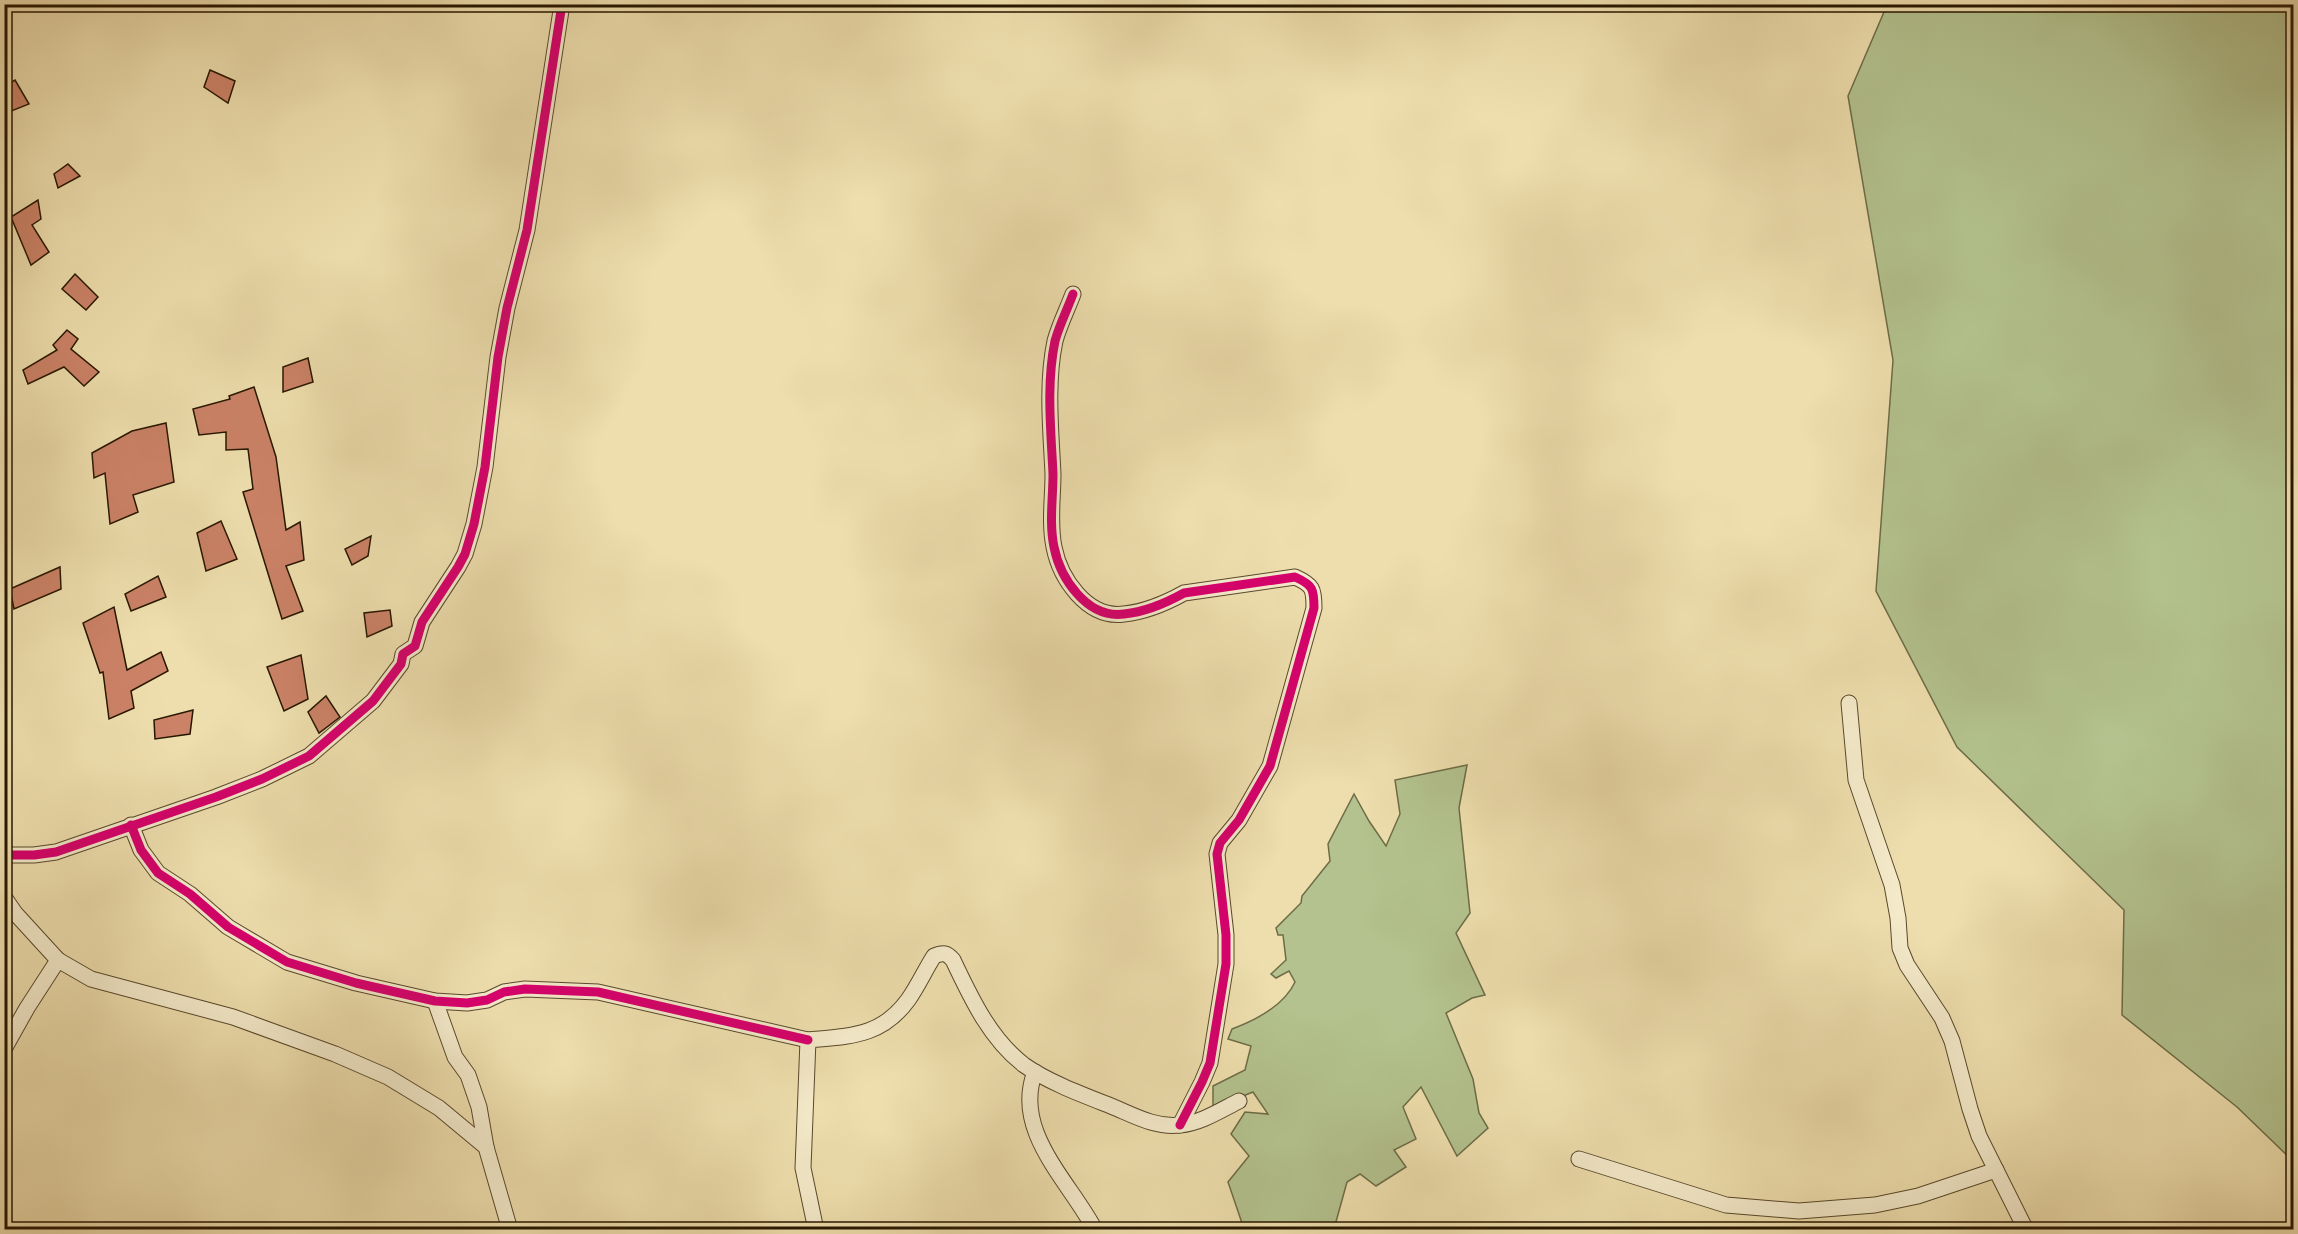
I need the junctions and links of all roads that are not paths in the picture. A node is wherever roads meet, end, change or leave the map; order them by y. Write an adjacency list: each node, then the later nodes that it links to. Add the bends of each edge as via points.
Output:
1 (562, 4): 4 (street, via 527,230 507,308 484,467 465,554 422,622 415,646 403,654 394,675 373,701 309,756 216,797)
2 (1073, 294): 13 (street, via 1052,360 1054,547 1061,572 1070,586 1097,609 1122,615 1184,593 1295,577 1314,592 1314,608 1270,766 1239,820 1220,843 1217,854 1226,964 1210,1063)
3 (1849, 703): 16 (street, via 1856,780 1892,885 1900,948 1952,1041 1979,1136)
4 (131, 825): 5 (street, via 56,852); 8 (street, via 141,850 158,873 262,949 287,962 356,983)
5 (4, 855)
6 (4, 897): 7 (street)
7 (58, 960): 10 (street); 14 (street, via 91,979 233,1017 388,1077 439,1108)
8 (435, 1001): 9 (street, via 467,1003 525,989 598,992); 14 (street, via 455,1057 468,1075)
9 (808, 1040): 11 (street, via 850,1036 879,1028 908,1000 934,956 944,953 953,960 995,1036); 18 (street, via 803,1168)
10 (4, 1049)
11 (1035, 1072): 13 (street, via 1142,1119 1160,1125); 19 (street, via 1030,1094 1037,1134 1044,1152)
12 (1239, 1101): 13 (street, via 1196,1122)
13 (1180, 1125)
14 (486, 1147): 17 (street)
15 (1579, 1159): 16 (street, via 1726,1205 1799,1211 1875,1205 1918,1196)
16 (1996, 1170): 20 (street)
17 (510, 1230)
18 (816, 1230)
19 (1095, 1230)
20 (2026, 1230)

